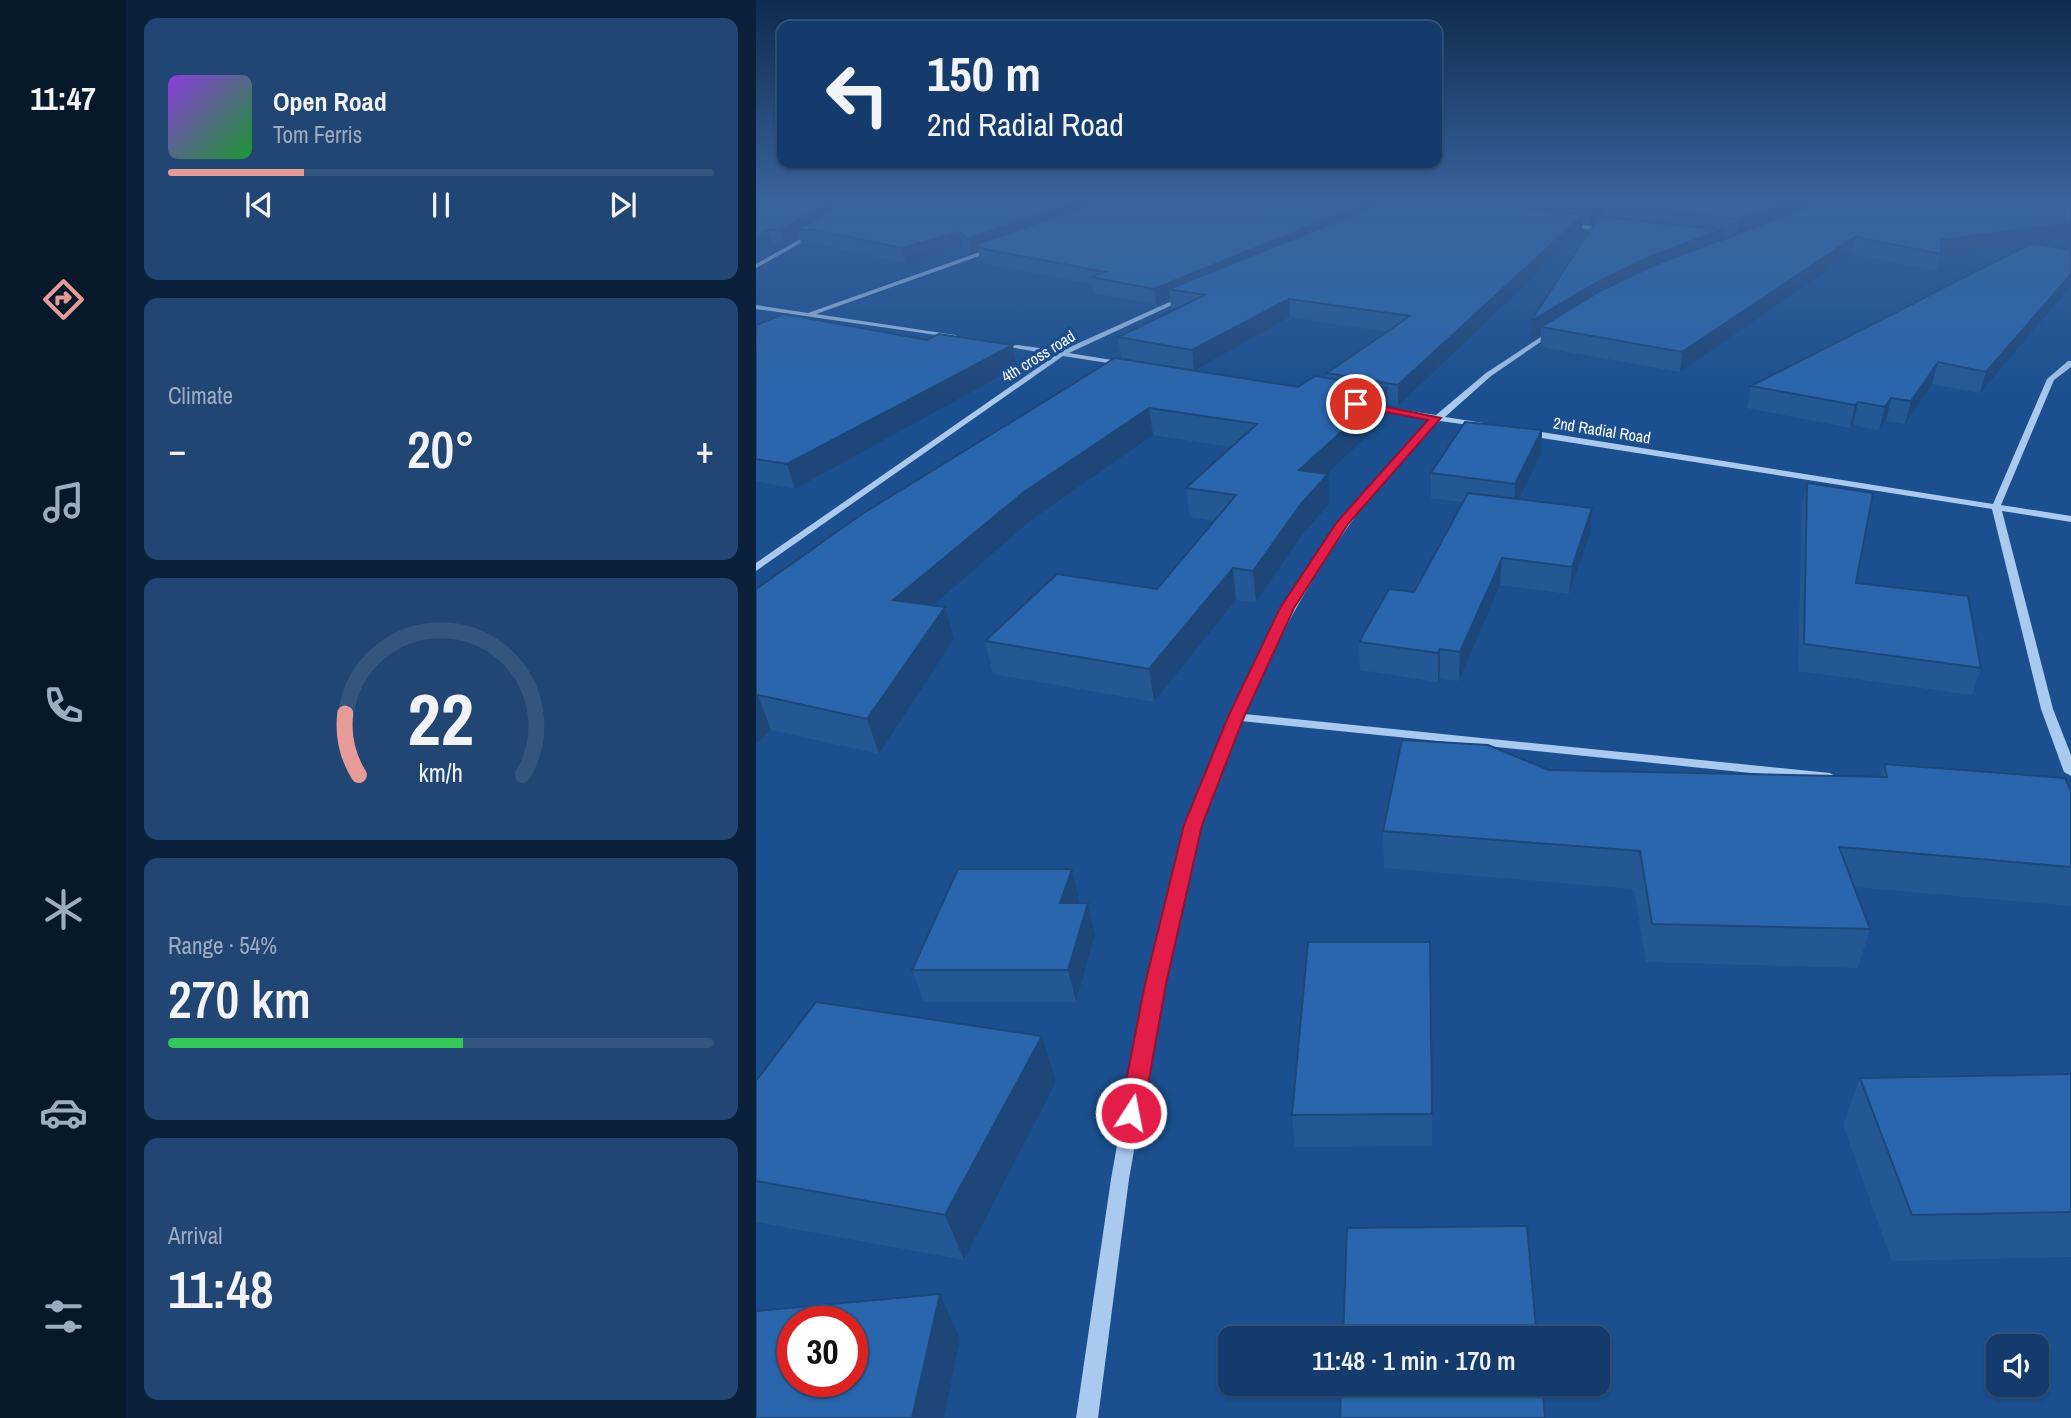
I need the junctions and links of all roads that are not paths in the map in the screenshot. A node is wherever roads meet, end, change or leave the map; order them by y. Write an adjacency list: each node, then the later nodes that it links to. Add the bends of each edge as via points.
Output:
1 (944, 267): 4 (street)
2 (1193, 293): 8 (street, 4th cross road)
3 (756, 307): 4 (street)
4 (806, 315): 6 (street)
5 (1565, 324): 12 (street, via 1490,372)
6 (969, 339)
7 (982, 341): 8 (street)
8 (1063, 353): 10 (street); 17 (street, 4th cross road)
9 (2071, 363): 15 (street, via 2051,379)
10 (1132, 365)
11 (1367, 406): 12 (street)
12 (1436, 418): 13 (street); 18 (street, via 1343,522 1287,608)
13 (1490, 427)
14 (1518, 431): 15 (street, 2nd Radial Road)
15 (1996, 507): 16 (street, 2nd Radial Road); 19 (street, via 2047,709)
16 (2071, 519)
17 (756, 568)
18 (1236, 717): 20 (street); 21 (street, via 1193,825 1156,984 1117,1191)
19 (2071, 772)
20 (1848, 779)
21 (1087, 1418)

